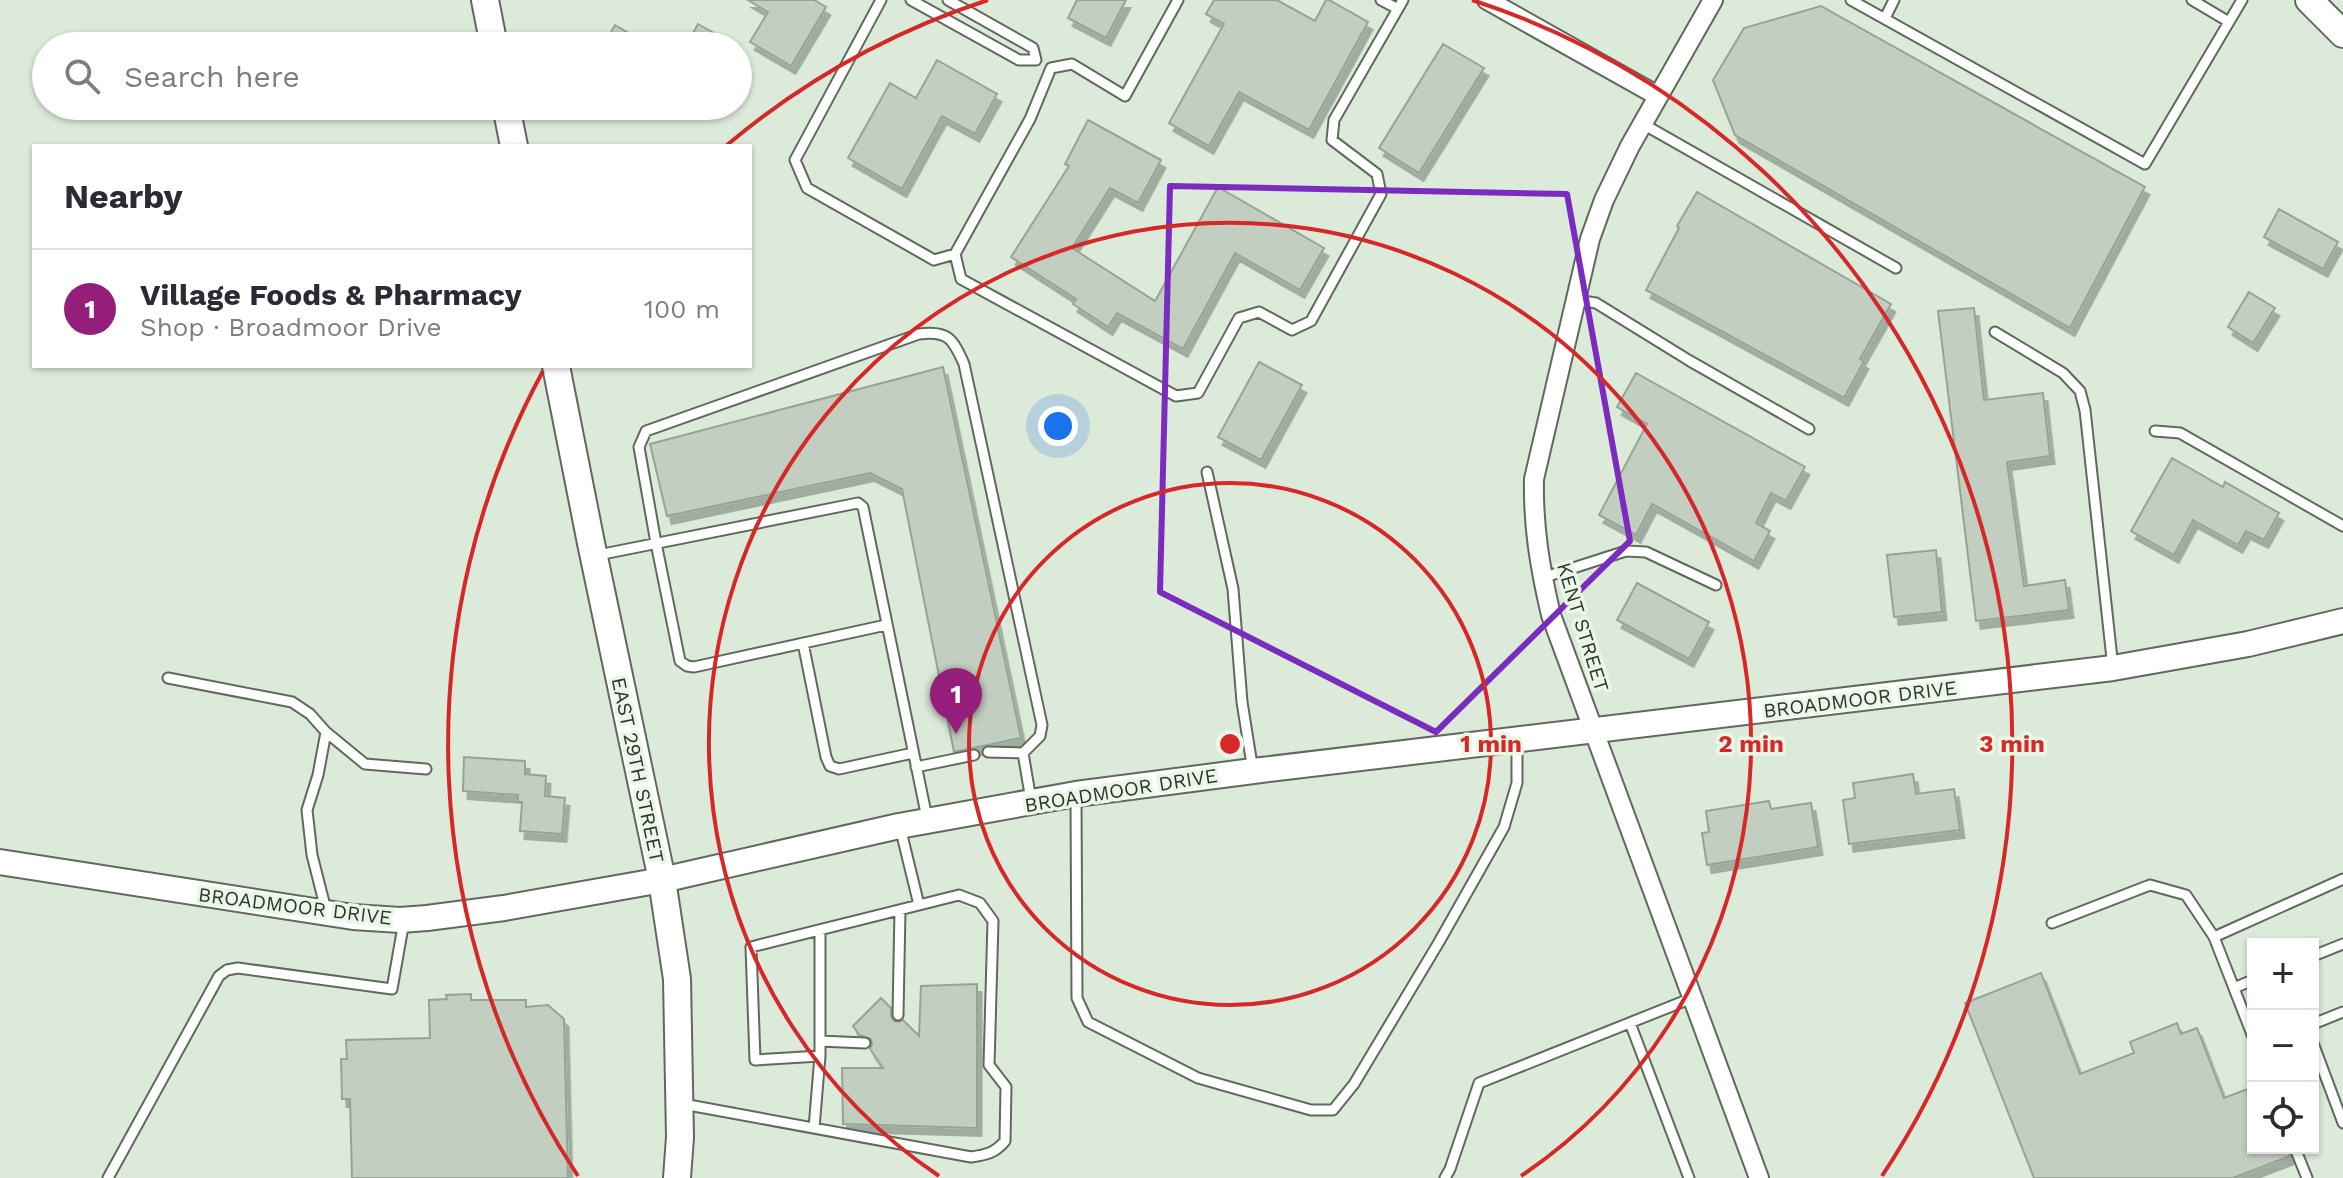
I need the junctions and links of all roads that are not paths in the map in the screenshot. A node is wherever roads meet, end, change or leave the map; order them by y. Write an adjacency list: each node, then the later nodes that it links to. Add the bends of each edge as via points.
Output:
1 (485, 0): 17 (main road)
2 (881, 0): 25 (lane, via 795,160 807,188 934,260)
3 (911, 0): 19 (lane, via 1019,60)
4 (948, 0): 19 (lane, via 1033,48)
5 (1178, 0): 20 (lane, via 1125,96 1072,64)
6 (1381, 0): 14 (lane)
7 (1487, 0): 21 (street)
8 (1713, 0): 21 (street, KENT STREET)
9 (1851, 0): 15 (lane)
10 (1894, 0): 15 (lane)
11 (2192, 0): 16 (lane)
12 (2242, 0): 16 (lane)
13 (2311, 1): 18 (main road)
14 (1401, 5): 25 (lane, via 1334,120 1332,140 1377,174 1381,194 1311,321 1292,330 1259,312 1239,318 1198,393 1176,396 961,279)
15 (1885, 18): 16 (lane, via 2145,164)
16 (2229, 22)
17 (491, 32)
18 (2343, 34)
19 (1036, 60): 20 (lane)
20 (1051, 68): 25 (lane, via 1030,119)
21 (1658, 96): 23 (street, KENT STREET)
22 (509, 120): 24 (main road)
23 (1643, 124): 26 (lane); 27 (street, KENT STREET, via 1604,200)
24 (514, 144)
25 (955, 254)
26 (1896, 268)
27 (1576, 300): 30 (lane, via 1596,303); 36 (street, KENT STREET, via 1534,479 1533,518)
28 (1995, 332): 41 (lane, via 2063,373 2080,391)
29 (556, 368): 35 (main road, EAST 29TH STREET)
30 (1809, 429)
31 (2155, 431): 33 (lane, via 2180,433)
32 (1207, 472): 52 (lane, via 1233,589)
33 (2343, 526)
34 (656, 543): 35 (lane); 39 (lane, via 858,503); 40 (lane, via 680,661 687,666); 48 (lane, via 639,447 646,431 919,334 937,331 948,336 964,364 1042,725 1040,736)
35 (593, 556): 59 (main road, EAST 29TH STREET)
36 (1542, 578): 37 (lane, via 1626,551 1646,552); 43 (street, KENT STREET)
37 (1716, 585)
38 (2343, 621): 41 (street, BROADMOOR DRIVE)
39 (886, 625): 40 (lane); 47 (lane)
40 (803, 643): 47 (lane, via 830,766 839,769)
41 (2113, 668): 43 (street, BROADMOOR DRIVE)
42 (168, 678): 44 (lane, via 292,702)
43 (1593, 731): 45 (street, BROADMOOR DRIVE); 71 (street, KENT STREET)
44 (326, 732): 51 (lane, via 365,764); 62 (lane, via 307,810)
45 (1517, 740): 52 (street, BROADMOOR DRIVE); 53 (lane, via 1517,783 1504,827 1354,1084 1333,1110 1311,1110 1198,1078 1088,1022 1077,998)
46 (988, 752): 48 (lane)
47 (913, 753): 50 (lane)
48 (1023, 753): 54 (lane)
49 (974, 755): 50 (lane)
50 (916, 767): 55 (lane)
51 (426, 769)
52 (1253, 771): 53 (street, BROADMOOR DRIVE)
53 (1076, 794): 54 (street, BROADMOOR DRIVE)
54 (1032, 803): 55 (street, BROADMOOR DRIVE)
55 (928, 821): 56 (street, BROADMOOR DRIVE)
56 (899, 826): 59 (street, BROADMOOR DRIVE); 60 (lane)
57 (0, 862): 62 (street, BROADMOOR DRIVE)
58 (2343, 879): 66 (lane)
59 (662, 880): 63 (street, BROADMOOR DRIVE, via 476,913); 81 (main road, EAST 29TH STREET, via 677,979)
60 (919, 905): 61 (lane); 83 (lane, via 959,895 980,903 993,921 989,1065 1006,1087 1005,1141 998,1150 971,1157)
61 (900, 910): 65 (lane); 73 (lane)
62 (327, 914): 63 (street, BROADMOOR DRIVE)
63 (405, 919): 86 (lane, via 392,989 238,968 219,976)
64 (2052, 923): 66 (lane, via 2150,885 2186,895)
65 (820, 930): 77 (lane); 79 (lane, via 751,947 755,1060)
66 (2214, 937): 70 (lane)
67 (2343, 944): 68 (lane)
68 (2319, 954)
69 (2247, 983): 70 (lane)
70 (2234, 988): 74 (lane)
71 (1692, 998): 76 (lane); 89 (street, KENT STREET)
72 (2343, 1012): 75 (lane)
73 (898, 1015)
74 (2247, 1022)
75 (2319, 1022)
76 (1630, 1023): 85 (lane, via 1479,1083); 88 (lane)
77 (820, 1041): 78 (lane); 79 (lane)
78 (865, 1043)
79 (820, 1056): 83 (lane)
80 (2319, 1059): 82 (lane)
81 (680, 1103): 83 (lane); 87 (main road, EAST 29TH STREET)
82 (2343, 1123)
83 (814, 1128)
84 (2297, 1154): 90 (lane)
85 (1449, 1175)
86 (108, 1178)
87 (677, 1178)
88 (1689, 1178)
89 (1759, 1178)
90 (2307, 1178)

